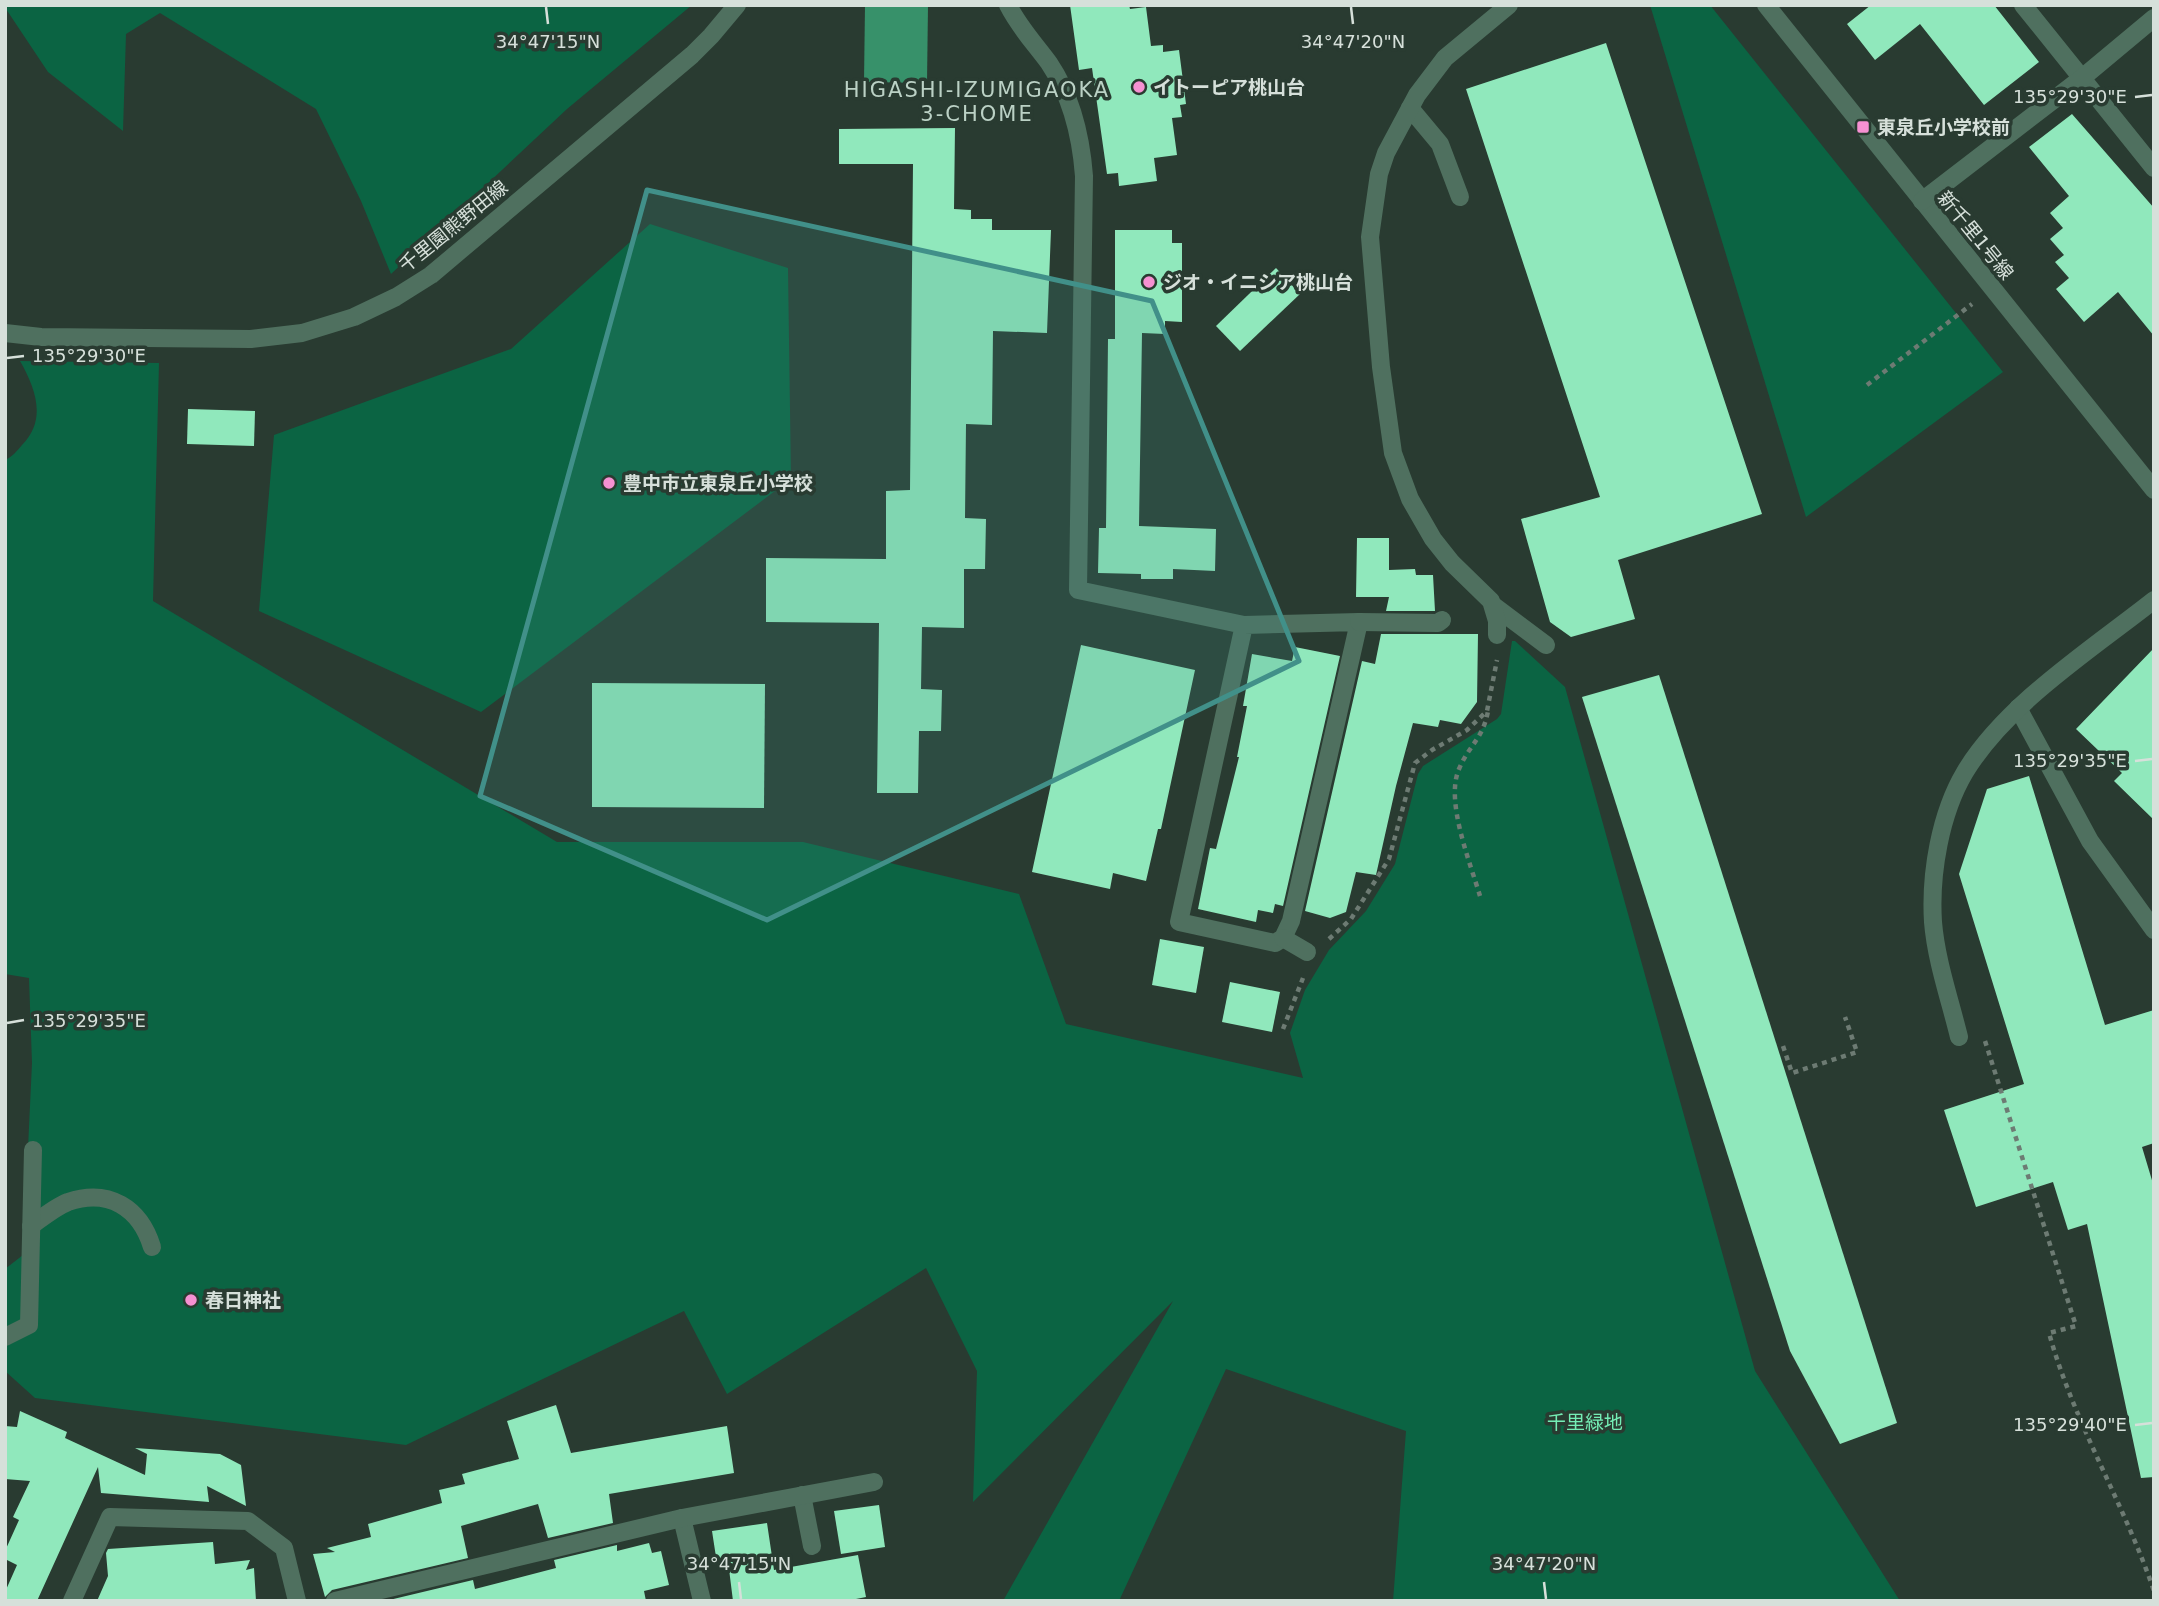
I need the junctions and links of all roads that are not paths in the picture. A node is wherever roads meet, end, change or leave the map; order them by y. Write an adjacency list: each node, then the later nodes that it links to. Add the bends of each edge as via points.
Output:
1 (737, 5): 12 (street, 千里園熊野田線, via 691,55 430,275 369,311 334,325 262,339)
2 (1008, 5): 17 (street, via 1061,86 1083,152 1078,590)
3 (1509, 5): 8 (street, via 1445,58)
4 (1766, 5): 11 (street, 新千里1号線)
5 (2023, 5): 7 (street)
6 (2154, 18): 7 (street)
7 (2082, 78): 9 (street); 11 (street)
8 (1410, 107): 10 (street, via 1440,144); 18 (street, via 1386,153 1371,220 1373,287 1397,465 1421,520 1492,621)
9 (2154, 168)
10 (1460, 197)
11 (1923, 201): 13 (street, 新千里1号線)
12 (5, 333)
13 (2154, 490)
14 (2154, 600): 19 (street)
15 (1442, 620): 16 (street)
16 (1359, 622): 17 (street); 21 (street)
17 (1244, 625): 21 (street, via 1179,922 1262,942)
18 (1546, 645)
19 (2018, 708): 20 (street, via 2090,841); 23 (street, via 1965,772 1939,844 1933,921)
20 (2154, 930)
21 (1283, 938): 22 (street)
22 (1308, 960)
23 (1959, 1037)
24 (33, 1150): 25 (street)
25 (31, 1226): 26 (street, via 66,1202 99,1196 130,1209 146,1228); 27 (street, via 29,1325)
26 (152, 1247)
27 (5, 1337)
28 (874, 1482): 29 (street)
29 (802, 1495): 30 (street); 31 (street)
30 (682, 1517): 34 (street); 35 (street)
31 (811, 1546)
32 (72, 1601): 33 (street, via 110,1517 248,1521 284,1548)
33 (297, 1601)
34 (335, 1601)
35 (702, 1601)

